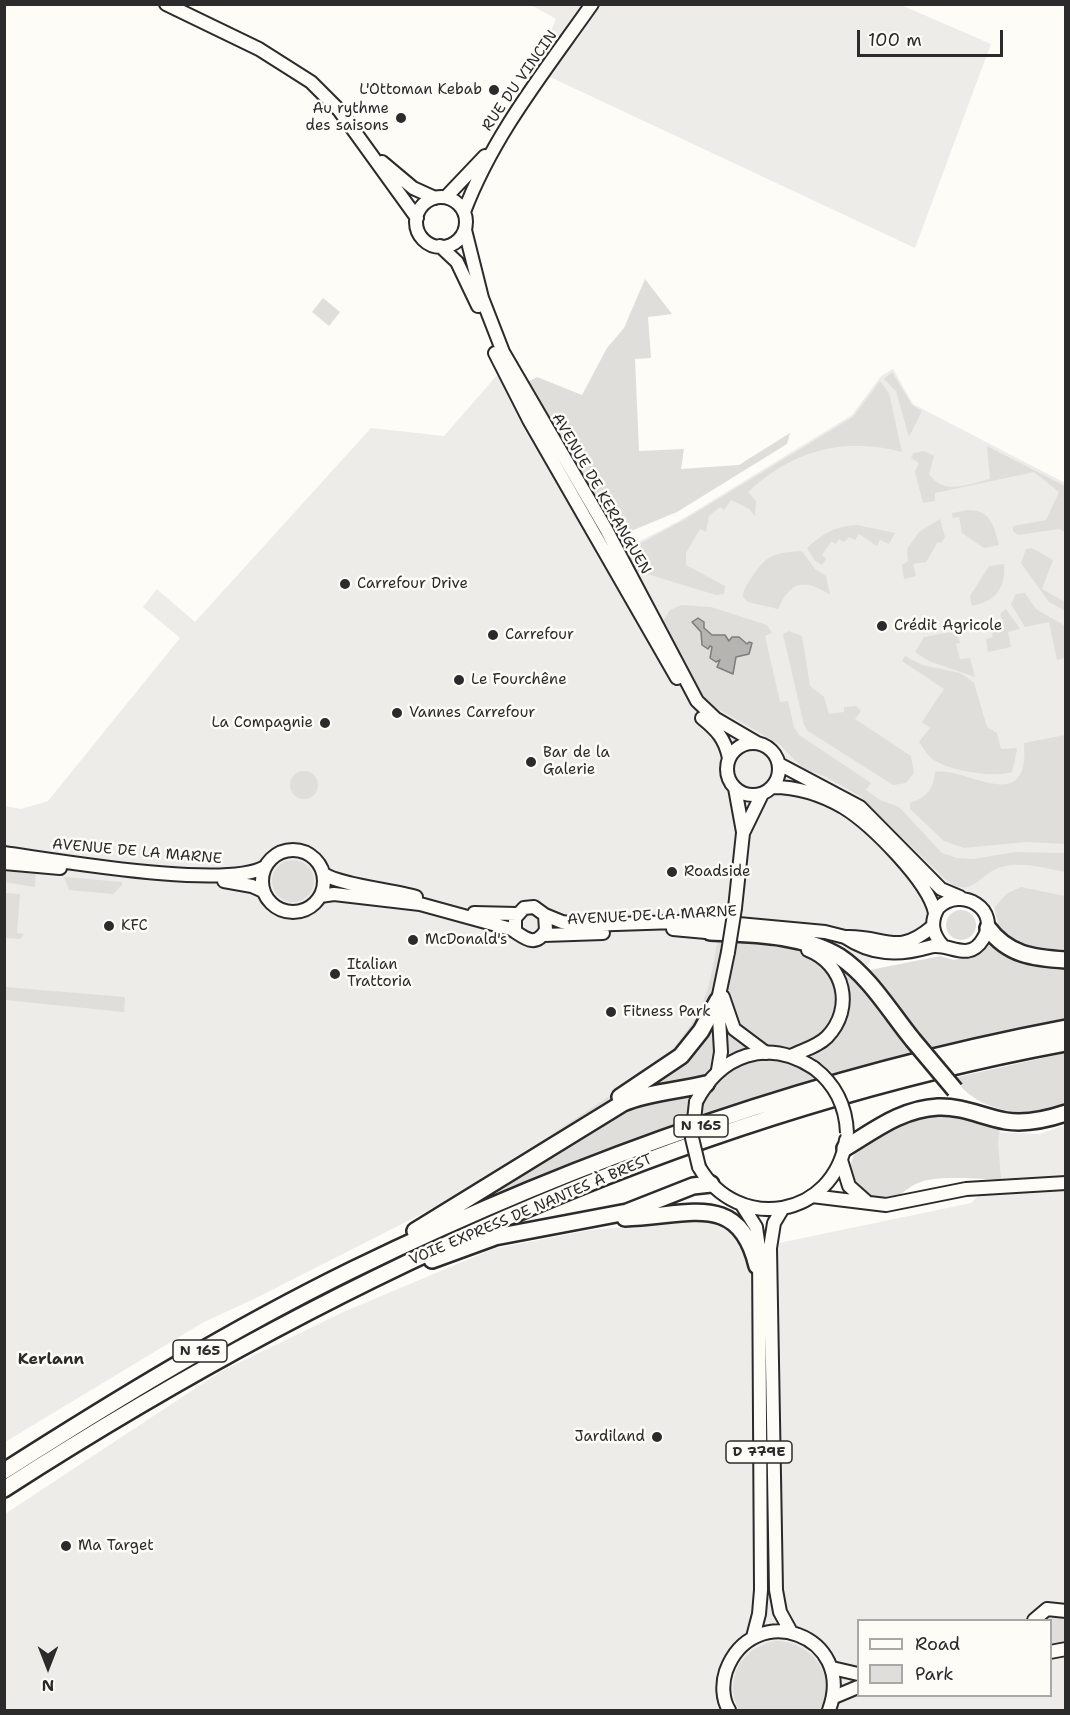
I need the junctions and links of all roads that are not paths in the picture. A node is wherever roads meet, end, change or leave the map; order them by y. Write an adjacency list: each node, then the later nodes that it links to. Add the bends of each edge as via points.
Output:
1 (166, 4): 4 (main road, via 293,69 325,95)
2 (592, 4): 3 (main road, RUE DU VINCIN)
3 (494, 146): 5 (main road, RUE DU VINCIN); 6 (main road, RUE DU VINCIN)
4 (367, 147): 5 (main road, via 413,188); 7 (main road)
5 (441, 197): 6 (main road, via 454,200); 7 (main road, via 423,205)
6 (464, 212): 8 (main road)
7 (417, 218): 9 (main road, via 424,240)
8 (465, 230): 9 (main road, via 455,242); 10 (main road, AVENUE DE KERANGUEN, via 482,298 503,352 606,529 697,701 716,719)
9 (440, 246): 11 (main road, AVENUE DE KERANGUEN, via 457,262 476,299 496,357 529,420 698,713 724,740)
10 (757, 743): 11 (main road, via 743,744); 12 (main road, via 771,750)
11 (729, 758): 14 (main road, via 728,777)
12 (779, 764): 13 (main road, via 779,776); 23 (main road, via 860,807 941,889)
13 (773, 787): 15 (main road); 26 (main road, via 808,792 846,809 916,874 931,898)
14 (735, 789): 15 (main road, via 748,795); 16 (main road)
15 (762, 794): 16 (main road)
16 (743, 833): 36 (main road, bridge)
17 (4, 853): 19 (main road, AVENUE DE LA MARNE, via 162,873 235,876)
18 (4, 863): 21 (main road, AVENUE DE LA MARNE, via 236,883)
19 (265, 867): 20 (main road, via 282,851 301,850 316,860); 21 (main road)
20 (324, 874): 22 (main road); 24 (main road, via 470,912)
21 (263, 891): 22 (main road, via 277,908 292,912 308,908)
22 (320, 896): 30 (main road, via 403,901)
23 (960, 897): 26 (main road, via 943,904); 28 (main road, via 980,906 986,914)
24 (517, 914): 25 (main road, via 534,907); 30 (main road)
25 (545, 915): 27 (main road, AVENUE DE LA MARNE, via 586,925 706,921); 32 (main road, via 548,925)
26 (934, 920): 33 (main road, AVENUE DE LA MARNE, via 917,940 898,944); 34 (main road, via 936,937)
27 (762, 926): 29 (main road, AVENUE DE LA MARNE); 33 (main road, AVENUE DE LA MARNE)
28 (987, 928): 34 (main road, via 984,938 973,949 957,952); 35 (highway, via 1008,949 1022,955)
29 (673, 929): 31 (main road); 32 (main road, AVENUE DE LA MARNE)
30 (515, 931): 32 (main road, via 520,938 530,941)
31 (710, 932): 41 (main road, via 799,946 819,954 834,969 843,996 837,1022 821,1042); 46 (highway, bridge, via 780,938 815,945 841,958 863,979 954,1090 982,1108)
32 (544, 934)
33 (845, 936): 34 (main road, AVENUE DE LA MARNE, via 857,945 885,953)
34 (943, 946)
35 (1065, 960)
36 (723, 975): 37 (main road); 40 (main road, via 723,997 730,1022 741,1036)
37 (718, 1000): 42 (main road); 45 (highway, via 681,1056)
38 (1065, 1028): 56 (highway, VOIE EXPRESS DE NANTES À BREST / N 165, via 918,1061 700,1126 501,1202)
39 (1065, 1043): 57 (highway, VOIE EXPRESS DE NANTES À BREST / N 165, via 920,1076 736,1130 540,1203)
40 (766, 1053): 41 (main road); 42 (main road, via 742,1057)
41 (791, 1056): 47 (main road, bridge, via 814,1068 836,1093 845,1116)
42 (718, 1070): 43 (main road)
43 (706, 1084): 45 (highway, via 642,1096); 49 (main road, bridge, via 696,1102 692,1138 699,1167)
44 (1065, 1113): 46 (highway)
45 (600, 1114): 56 (highway, via 445,1214 360,1258)
46 (1037, 1120): 47 (highway, via 1008,1122 951,1107 925,1108 879,1125)
47 (844, 1147): 50 (main road, via 830,1180); 51 (main road, via 849,1186)
48 (1065, 1183): 51 (main road, via 934,1194 886,1205)
49 (711, 1184): 52 (main road); 54 (highway, via 693,1186 644,1207)
50 (812, 1196): 51 (main road); 53 (main road)
51 (868, 1203)
52 (742, 1205): 53 (main road, via 762,1210); 55 (main road, D 779E, via 756,1227)
53 (783, 1208): 62 (main road, D 779E, via 774,1223 770,1248 776,1590 780,1612)
54 (595, 1218): 55 (highway, via 724,1215 748,1236); 57 (highway, via 495,1237 395,1275)
55 (758, 1266): 63 (main road, D 779E, via 761,1590)
56 (351, 1270): 58 (highway, VOIE EXPRESS DE NANTES À BREST / N 165, via 161,1373)
57 (375, 1276): 59 (highway, VOIE EXPRESS DE NANTES À BREST / N 165, via 175,1383)
58 (4, 1471)
59 (4, 1489)
60 (1065, 1611): 61 (main road, via 1047,1609)
61 (1035, 1619)
62 (791, 1632): 63 (main road, via 778,1630); 64 (main road, via 808,1638)
63 (753, 1637): 68 (main road, via 732,1654 726,1670)
64 (832, 1668): 65 (main road); 67 (main road)
65 (857, 1674)
66 (857, 1687): 67 (main road)
67 (834, 1697): 69 (main road)
68 (727, 1709)
69 (829, 1710)

